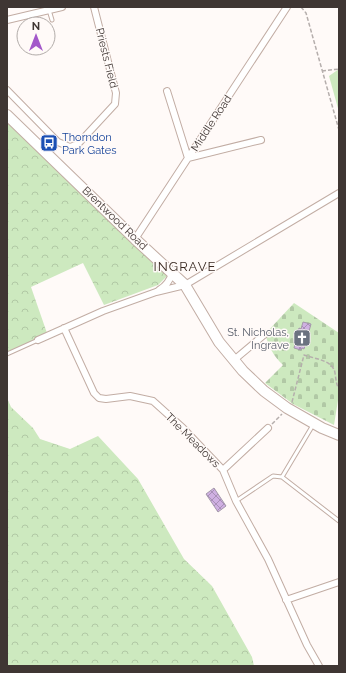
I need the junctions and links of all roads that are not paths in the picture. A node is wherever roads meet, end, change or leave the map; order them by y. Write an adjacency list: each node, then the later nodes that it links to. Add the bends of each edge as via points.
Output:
1 (62, 7): 4 (street)
2 (94, 7): 7 (street, Priests Field, via 116,93 115,104 78,144 70,147 58,142)
3 (287, 7): 11 (street, Middle Road)
4 (49, 10): 5 (lane); 6 (street)
5 (51, 16)
6 (7, 20)
7 (7, 90)
8 (167, 90): 11 (street)
9 (7, 115): 13 (main road, Brentwood Road)
10 (261, 140): 11 (street)
11 (188, 158): 13 (street, Middle Road)
12 (339, 193): 15 (street)
13 (135, 239): 14 (main road, Brentwood Road)
14 (172, 273): 15 (main road, Brentwood Road); 16 (street, via 165,286)
15 (185, 285): 16 (street); 21 (main road, Brentwood Road, via 219,342)
16 (156, 292): 17 (street)
17 (64, 328): 19 (street); 25 (street, The Meadows, via 94,394 106,400 130,396 153,401)
18 (265, 334): 21 (street)
19 (38, 340): 20 (lane)
20 (7, 354)
21 (234, 360): 22 (main road, Brentwood Road, via 264,391)
22 (314, 424): 24 (main road, Brentwood Road); 26 (lane)
23 (268, 428): 25 (street)
24 (339, 435)
25 (223, 470): 27 (street, The Meadows)
26 (282, 477): 27 (lane, via 273,476); 28 (lane)
27 (236, 501): 30 (street, The Meadows, via 268,559)
28 (339, 521)
29 (339, 582): 30 (street)
30 (286, 600): 31 (street, The Meadows)
31 (319, 666)

